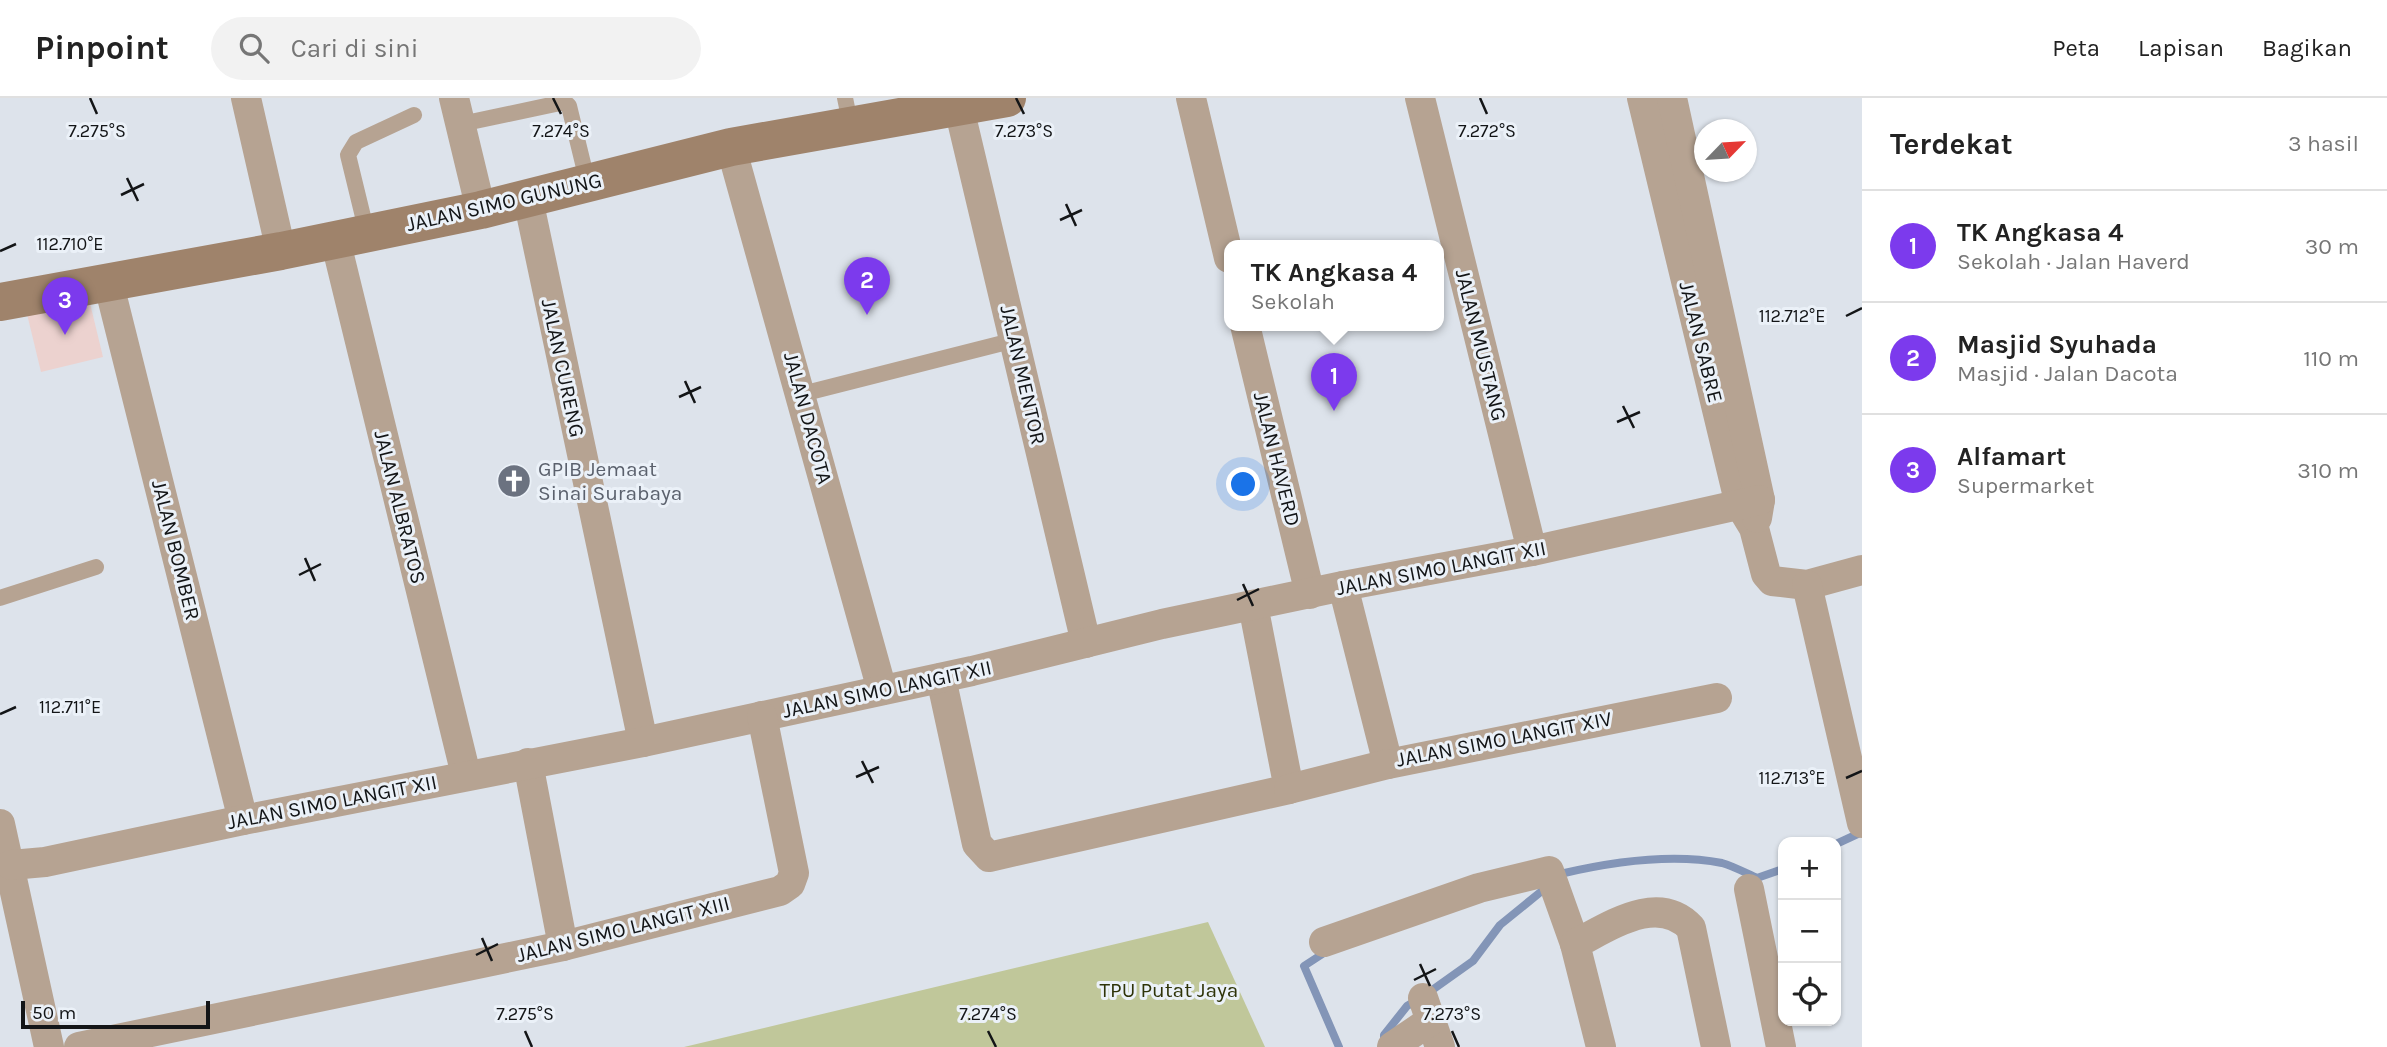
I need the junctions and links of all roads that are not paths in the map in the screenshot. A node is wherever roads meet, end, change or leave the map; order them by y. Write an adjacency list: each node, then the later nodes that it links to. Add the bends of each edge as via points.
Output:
1 (246, 98): 18 (street)
2 (1007, 98): 8 (main road, JALAN SIMO GUNUNG)
3 (1191, 98): 17 (street)
4 (1420, 98): 25 (street, JALAN MUSTANG)
5 (1642, 98): 24 (street, JALAN SABRE)
6 (1672, 98): 24 (street)
7 (903, 107): 8 (main road, JALAN SIMO GUNUNG); 10 (main road, JALAN SIMO GUNUNG)
8 (959, 108): 22 (street, JALAN MENTOR)
9 (457, 111): 13 (lane, via 565,102); 15 (street)
10 (848, 113): 12 (main road, JALAN SIMO GUNUNG)
11 (414, 115): 16 (lane, via 350,148)
12 (731, 147): 13 (main road, JALAN SIMO GUNUNG); 23 (street, JALAN DACOTA)
13 (587, 184): 14 (main road, JALAN SIMO GUNUNG)
14 (528, 199): 15 (main road, JALAN SIMO GUNUNG); 38 (street, JALAN CURENG)
15 (481, 210): 16 (main road, JALAN SIMO GUNUNG)
16 (351, 236): 18 (main road, JALAN SIMO GUNUNG); 41 (street, JALAN ALBRATOS)
17 (1225, 240)
18 (281, 251): 19 (main road, JALAN SIMO GUNUNG)
19 (108, 281): 20 (main road, JALAN SIMO GUNUNG); 43 (street, JALAN BOMBER)
20 (0, 302)
21 (1246, 331): 30 (street, JALAN HAVERD)
22 (1015, 340): 23 (lane); 33 (street, JALAN MENTOR)
23 (802, 394): 35 (street, JALAN DACOTA)
24 (1752, 511): 25 (street, JALAN SIMO LANGIT XII); 28 (street, JALAN SABRE, via 1766,574 1772,581)
25 (1532, 551): 29 (street, JALAN SIMO LANGIT XII)
26 (96, 567): 31 (lane)
27 (1862, 570): 28 (street)
28 (1807, 585): 44 (street)
29 (1343, 586): 30 (street, JALAN SIMO LANGIT XII); 40 (street, JALAN SIMO LANGIT XIV)
30 (1310, 594): 32 (street, JALAN SIMO LANGIT XII)
31 (0, 598)
32 (1253, 605): 33 (street, JALAN SIMO LANGIT XII); 42 (street)
33 (1086, 643): 34 (street, JALAN SIMO LANGIT XII)
34 (941, 678): 35 (street, JALAN SIMO LANGIT XII); 42 (street, via 977,844 989,857)
35 (882, 690): 37 (street, JALAN SIMO LANGIT XII)
36 (1717, 698): 40 (street, JALAN SIMO LANGIT XIV)
37 (762, 716): 38 (street, JALAN SIMO LANGIT XII); 50 (street, JALAN SIMO LANGIT XIII, via 792,860 790,884 780,891)
38 (643, 742): 39 (street, JALAN SIMO LANGIT XII)
39 (528, 763): 41 (street, JALAN SIMO LANGIT XII); 50 (street)
40 (1388, 764): 42 (street)
41 (466, 775): 43 (street, JALAN SIMO LANGIT XII)
42 (1289, 789)
43 (243, 820): 46 (street, JALAN SIMO LANGIT XII, via 45,862)
44 (1862, 823)
45 (0, 824): 46 (street)
46 (11, 865): 54 (street)
47 (1749, 888): 58 (street)
48 (1324, 943): 49 (street, via 1479,887 1544,872 1554,880)
49 (1575, 944): 53 (street); 57 (street, via 1630,916 1660,911 1681,917 1691,928)
50 (564, 946): 52 (street, JALAN SIMO LANGIT XIII)
51 (1431, 1022): 56 (street)
52 (120, 1042): 55 (street, JALAN SIMO LANGIT XIII)
53 (1597, 1046)
54 (49, 1047)
55 (79, 1047)
56 (1392, 1047)
57 (1716, 1047)
58 (1781, 1047)

